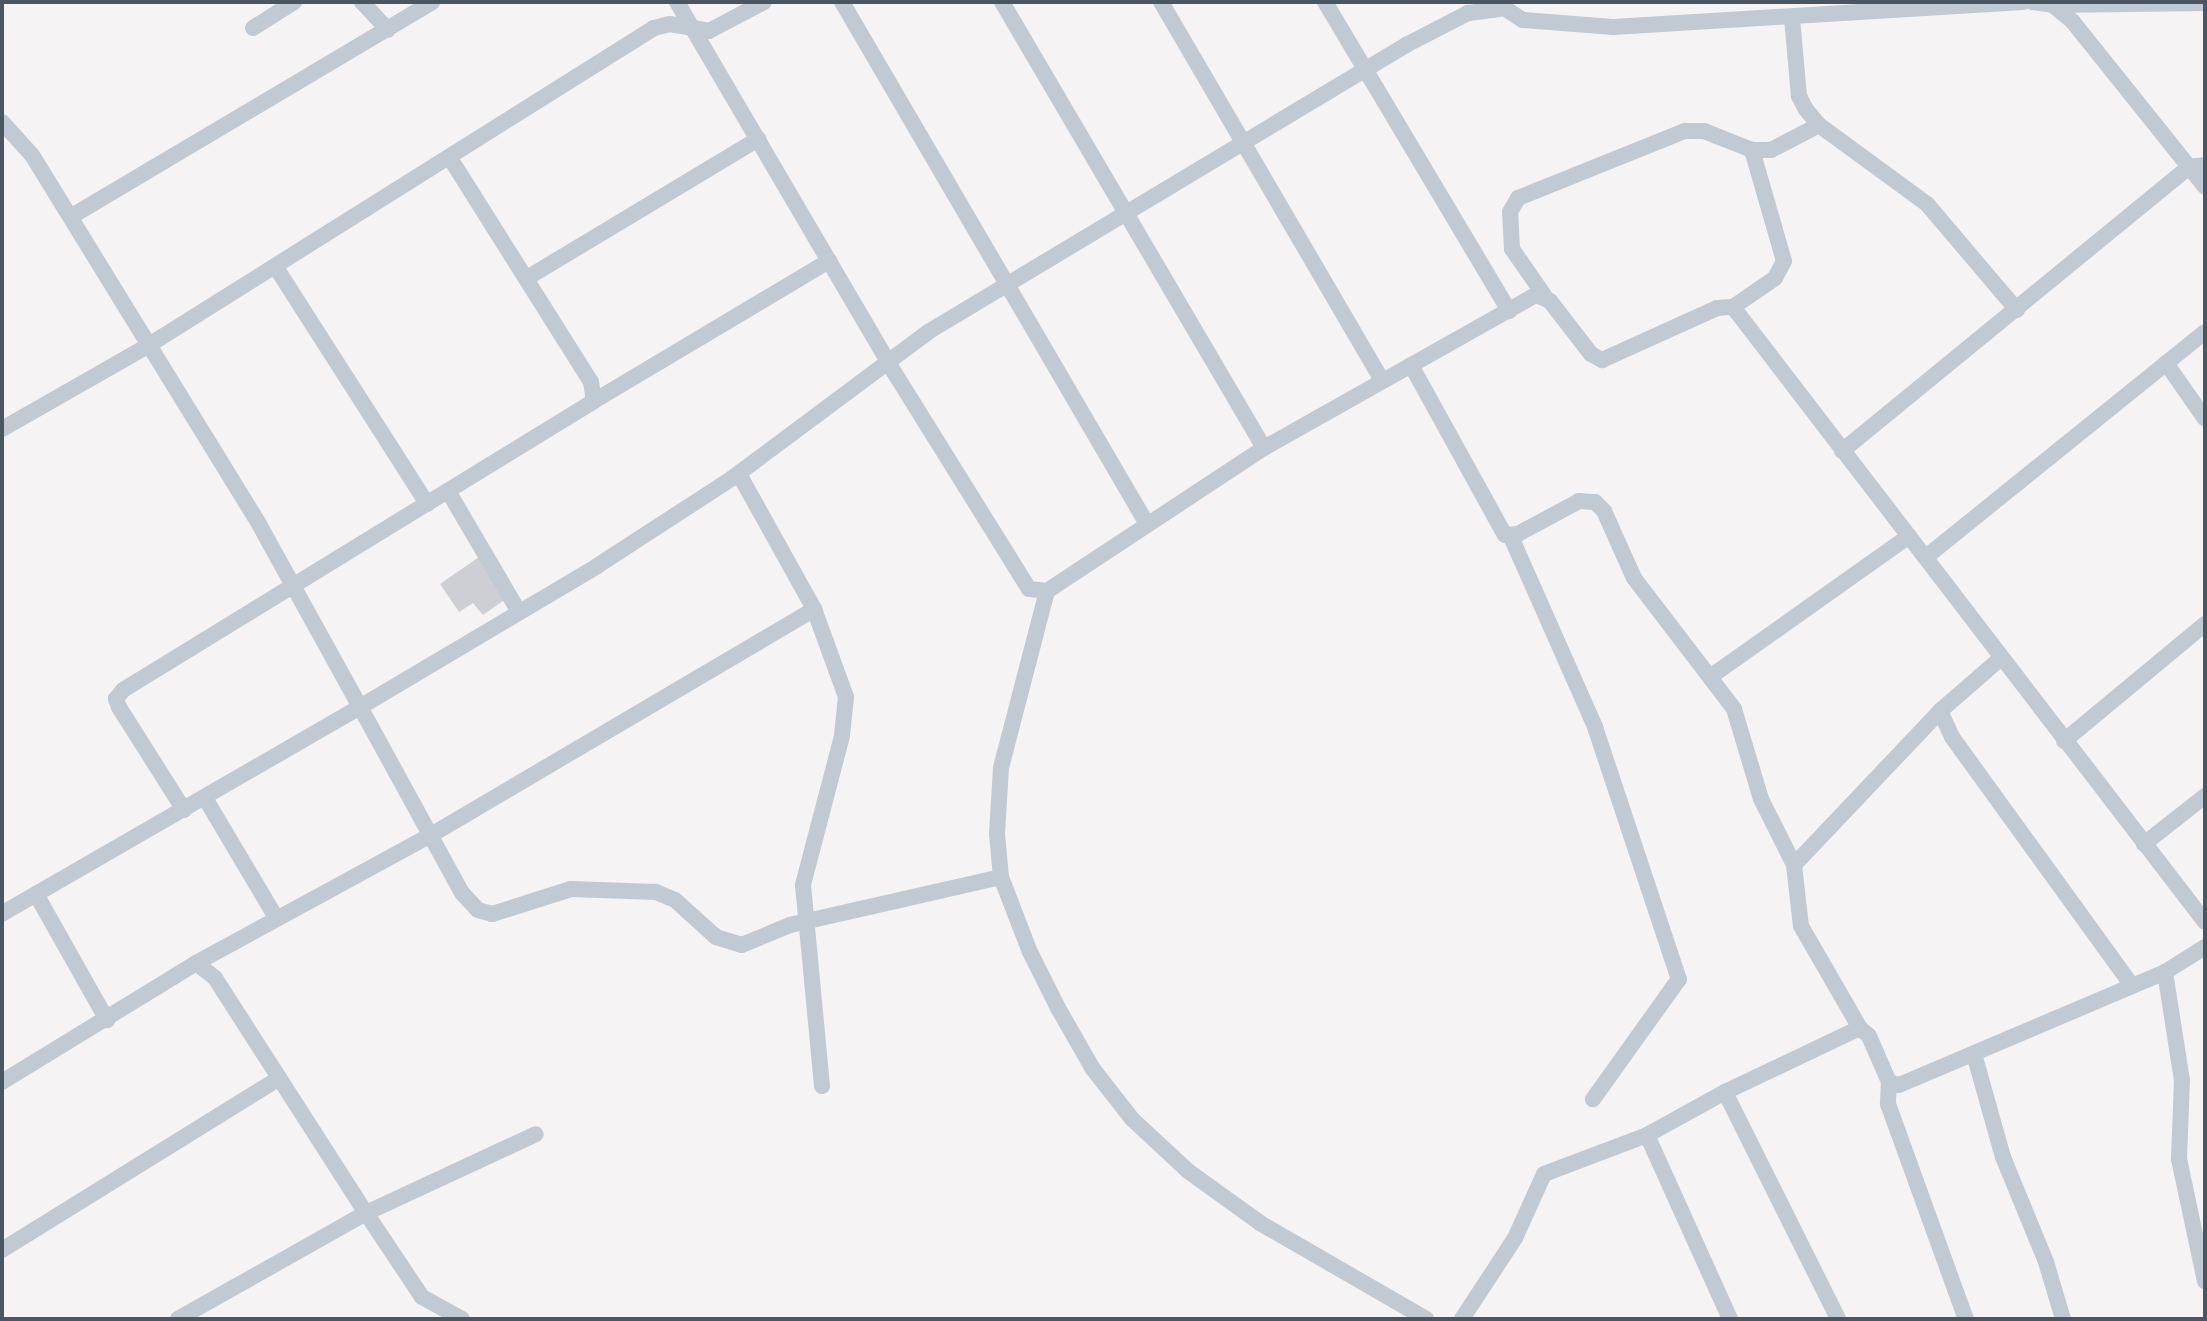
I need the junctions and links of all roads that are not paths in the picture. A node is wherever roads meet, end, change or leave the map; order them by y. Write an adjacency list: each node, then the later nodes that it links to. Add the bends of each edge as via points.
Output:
1 (294, 2): 17 (street)
2 (362, 2): 19 (street)
3 (432, 2): 19 (street)
4 (677, 2): 18 (street)
5 (764, 2): 18 (street, via 725,26)
6 (842, 2): 34 (street)
7 (1002, 2): 29 (street)
8 (1161, 2): 24 (street)
9 (1325, 2): 20 (street)
10 (2023, 2): 12 (street)
11 (2032, 2): 15 (street)
12 (1986, 3): 16 (street)
13 (2205, 3): 15 (street)
14 (1498, 5): 16 (street, via 1523,20 1613,27); 20 (street, via 1442,25)
15 (2053, 5): 27 (street, via 2073,22)
16 (1792, 18): 22 (street, via 1799,96)
17 (253, 28)
18 (693, 29): 23 (street); 26 (street, via 670,24 654,27)
19 (388, 30): 30 (street)
20 (1367, 70): 24 (street); 38 (street)
21 (2, 122): 30 (street, via 32,155)
22 (1819, 125): 25 (street, via 1791,143); 37 (street, via 1909,186)
23 (758, 139): 31 (street); 33 (street)
24 (1242, 144): 29 (street); 44 (street)
25 (1752, 150): 35 (street, via 1704,131 1685,131 1518,198 1508,230 1512,249); 36 (street, via 1784,261 1775,278)
26 (450, 158): 32 (street); 33 (street)
27 (2197, 166): 28 (street); 37 (street)
28 (2205, 187)
29 (1124, 214): 34 (street); 48 (street)
30 (72, 216): 40 (street)
31 (829, 261): 42 (street); 45 (street)
32 (277, 269): 40 (street); 52 (street)
33 (527, 278): 45 (street, via 591,382)
34 (1010, 282): 42 (street, via 928,332); 53 (street)
35 (1544, 295): 36 (street, via 1591,354 1602,360 1717,308); 38 (street)
36 (1732, 307): 49 (street)
37 (2017, 310): 49 (street)
38 (1509, 312): 43 (street)
39 (2205, 332): 41 (street)
40 (149, 345): 47 (street); 57 (street)
41 (2166, 363): 46 (street); 56 (street)
42 (889, 364): 50 (street); 58 (street, via 1029,589)
43 (1411, 365): 44 (street); 55 (street, via 1497,525)
44 (1382, 380): 48 (street)
45 (594, 401): 51 (street)
46 (2205, 419)
47 (2, 429)
48 (1265, 448): 53 (street)
49 (1842, 450): 54 (street)
50 (739, 474): 59 (street); 60 (street)
51 (448, 491): 52 (street); 60 (street)
52 (427, 504): 57 (street)
53 (1147, 524): 58 (street)
54 (1909, 536): 56 (street); 63 (street)
55 (1511, 537): 63 (street, via 1579,501 1595,502 1604,511 1634,578); 91 (street, via 1595,727 1679,979)
56 (1926, 557): 62 (street)
57 (295, 588): 64 (street); 69 (street, via 123,690 116,699)
58 (1047, 591): 73 (street, via 1001,768)
59 (814, 609): 70 (street); 78 (street, via 846,697 842,736 803,885)
60 (519, 612): 64 (street)
61 (2205, 624): 66 (street)
62 (2001, 658): 65 (street); 66 (street)
63 (1710, 677): 72 (street, via 1734,709 1760,799)
64 (360, 707): 68 (street); 70 (street)
65 (1940, 711): 72 (street); 82 (street, via 1952,737)
66 (2064, 741): 71 (street)
67 (2205, 796): 71 (street)
68 (205, 797): 69 (street); 76 (street)
69 (184, 810): 74 (street)
70 (431, 835): 76 (street); 78 (street, via 470,903 492,914 588,887 665,894 731,944 753,942 790,925)
71 (2144, 844): 77 (street)
72 (1794, 864): 84 (street, via 1801,926)
73 (1001, 877): 78 (street); 99 (street, via 1058,1008 1093,1069 1132,1119 1221,1197)
74 (36, 894): 75 (street); 83 (street)
75 (2, 914)
76 (275, 916): 80 (street)
77 (2205, 922)
78 (806, 923): 89 (street)
79 (2205, 947): 81 (street)
80 (196, 963): 83 (street); 86 (street, via 215,978)
81 (2165, 972): 82 (street); 96 (street, via 2182,1080 2179,1159)
82 (2132, 986): 85 (street)
83 (107, 1020): 87 (street)
84 (1860, 1028): 88 (street, via 1870,1036); 90 (street)
85 (1973, 1054): 88 (street, via 1899,1085); 104 (street, via 2011,1182 2046,1262)
86 (279, 1078): 94 (street); 95 (street)
87 (2, 1082)
88 (1889, 1082): 103 (street, via 1888,1104)
89 (822, 1086)
90 (1725, 1092): 93 (street); 102 (street)
91 (1593, 1099)
92 (536, 1134): 94 (street)
93 (1647, 1135): 100 (street, via 1544,1174 1515,1238); 101 (street)
94 (366, 1213): 97 (street); 98 (street, via 422,1297)
95 (2, 1250)
96 (2205, 1281)
97 (178, 1319)
98 (462, 1319)
99 (1426, 1319)
100 (1462, 1319)
101 (1730, 1319)
102 (1838, 1319)
103 (1966, 1319)
104 (2063, 1319)

